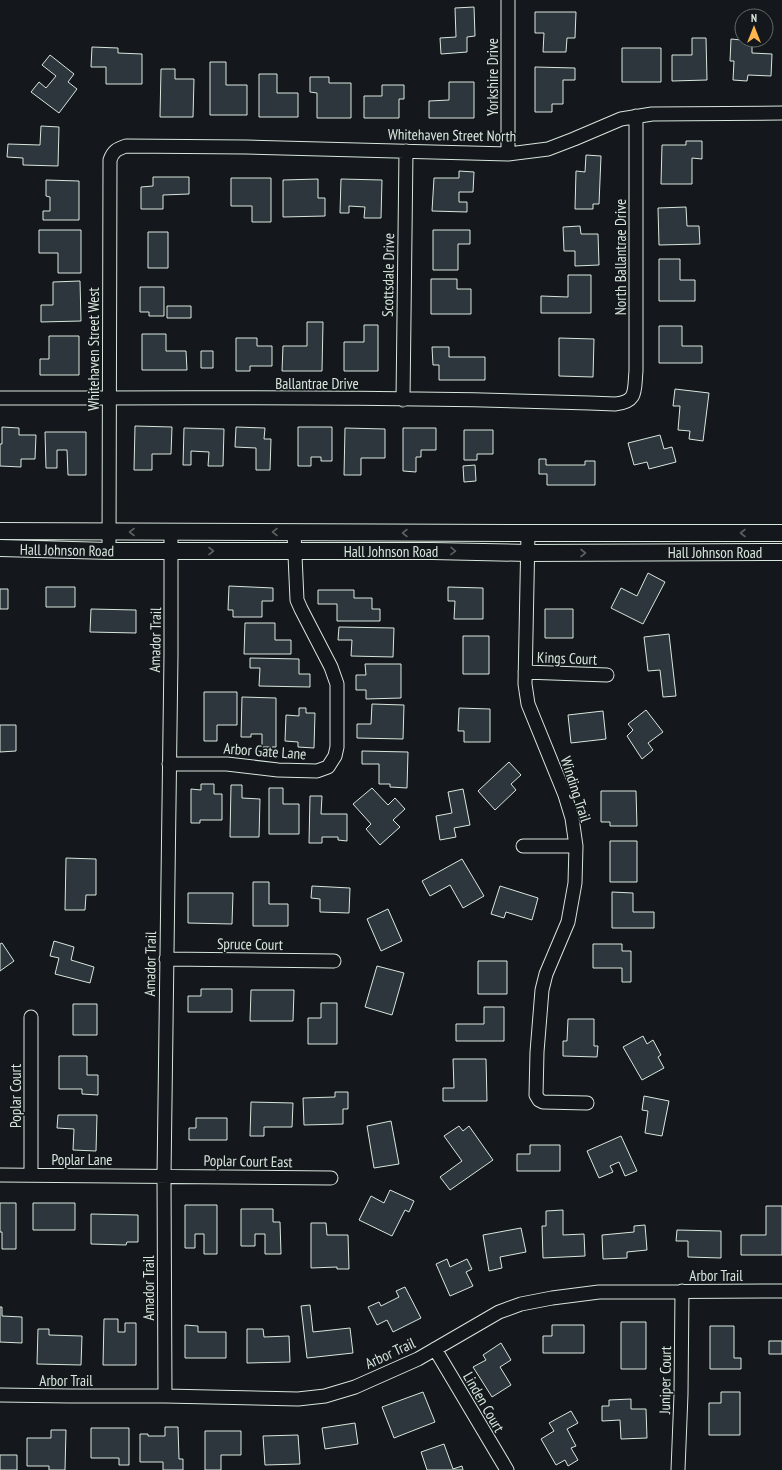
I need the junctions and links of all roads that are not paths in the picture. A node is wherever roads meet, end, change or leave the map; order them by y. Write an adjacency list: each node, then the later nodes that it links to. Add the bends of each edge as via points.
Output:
1 (508, 0): 6 (street, Yorkshire Drive)
2 (782, 113): 3 (street, Whitehaven Street North)
3 (636, 116): 6 (street, Whitehaven Street North, via 621,119 548,149); 9 (street, North Ballantrae Drive, via 636,371 634,393)
4 (116, 150): 5 (street, Whitehaven Street North, via 133,146); 8 (street, Whitehaven Street West, via 110,160)
5 (406, 151): 6 (street, Whitehaven Street North); 10 (street, Scottsdale Drive)
6 (508, 154)
7 (0, 398): 8 (street, Ballantrae Drive)
8 (109, 398): 10 (street, Ballantrae Drive); 12 (street, Whitehaven Street West)
9 (631, 398): 10 (street, Ballantrae Drive, via 626,403 615,404)
10 (403, 400)
11 (0, 531): 12 (main road, Hall Johnson Road)
12 (109, 532): 13 (main road, Hall Johnson Road, one-way to 12); 18 (street, Whitehaven Street West)
13 (171, 532): 14 (main road, Hall Johnson Road, one-way to 13); 19 (street, Amador Trail)
14 (294, 532): 16 (main road, Hall Johnson Road, one-way to 14); 20 (street, Arbor Gate Lane)
15 (782, 533): 16 (main road, Hall Johnson Road, one-way to 16)
16 (528, 534): 22 (street, Winding Trail)
17 (0, 548): 18 (main road, Hall Johnson Road)
18 (109, 551): 19 (main road, Hall Johnson Road)
19 (172, 551): 20 (main road, Hall Johnson Road, one-way to 20); 25 (street, Amador Trail)
20 (295, 551): 22 (main road, Hall Johnson Road, one-way to 22); 25 (street, Arbor Gate Lane, via 298,600 337,684 337,748 332,762 328,767 317,771 278,770 227,764)
21 (782, 552): 22 (main road, Hall Johnson Road, one-way to 21)
22 (528, 553): 23 (street, Winding Trail)
23 (525, 672): 24 (street, Kings Court); 27 (street, Winding Trail, via 528,704 565,795)
24 (607, 675)
25 (169, 764): 28 (street, Amador Trail)
26 (523, 846): 27 (street)
27 (576, 846): 31 (street, Winding Trail, via 575,883 568,922 542,990 536,1095 543,1102)
28 (166, 959): 29 (street, Spruce Court); 34 (street, Amador Trail)
29 (334, 961)
30 (30, 1016): 33 (street, Poplar Court)
31 (587, 1103)
32 (0, 1175): 33 (street, Poplar Lane)
33 (31, 1175): 34 (street, Poplar Lane)
34 (164, 1176): 35 (street, Poplar Court East); 40 (street, Amador Trail)
35 (332, 1178)
36 (682, 1291): 37 (street, Arbor Trail); 38 (street, Arbor Trail, via 599,1292 521,1304 499,1312); 42 (street, Juniper Court)
37 (782, 1291)
38 (435, 1349): 40 (street, Arbor Trail, via 355,1387 325,1396 298,1399); 41 (street, Linden Court)
39 (0, 1395): 40 (street, Arbor Trail)
40 (165, 1396)
41 (507, 1470)
42 (678, 1470)

